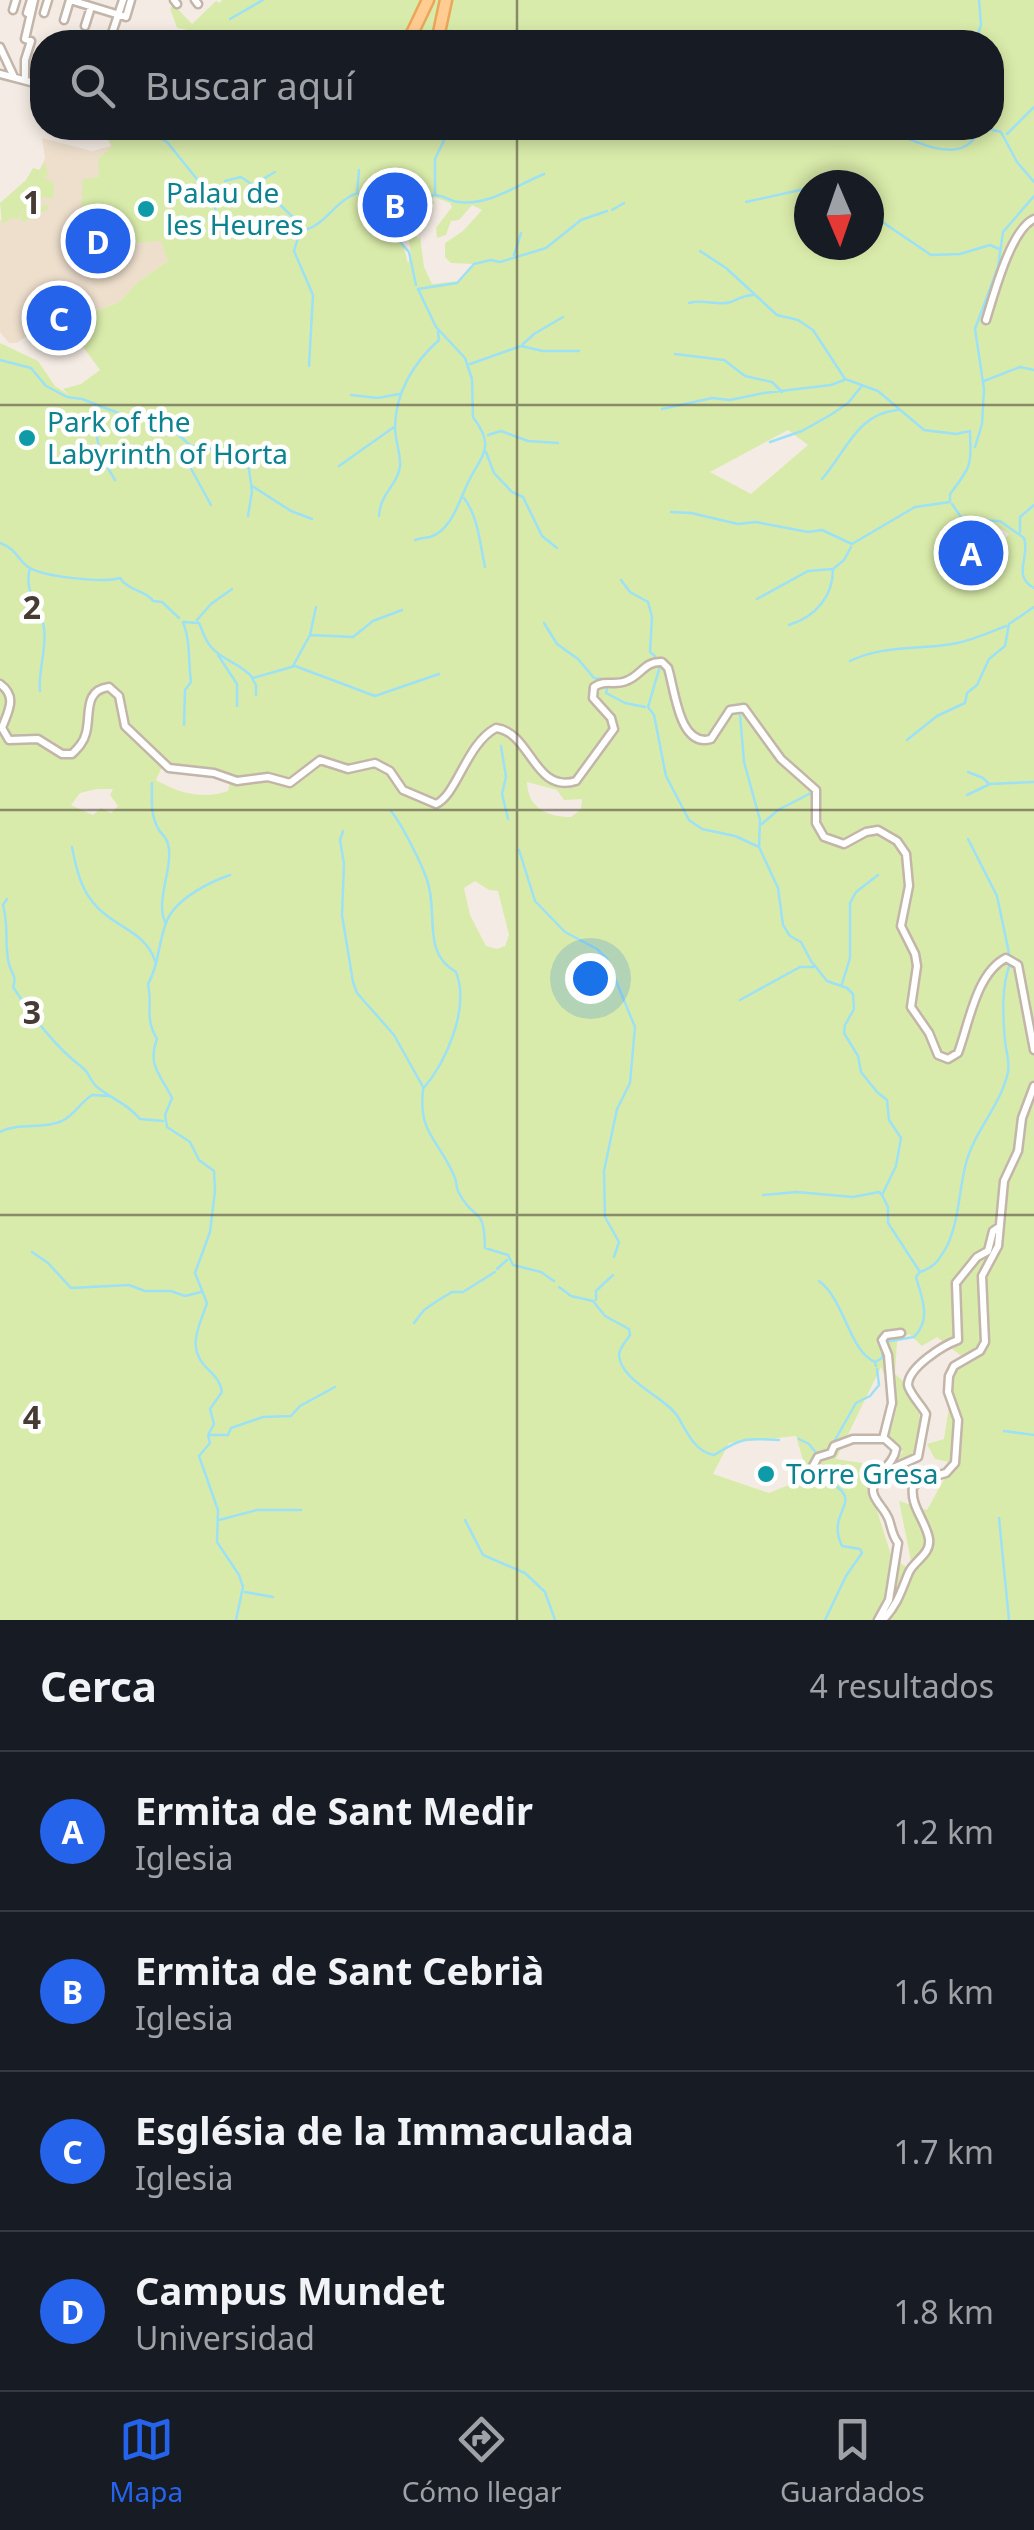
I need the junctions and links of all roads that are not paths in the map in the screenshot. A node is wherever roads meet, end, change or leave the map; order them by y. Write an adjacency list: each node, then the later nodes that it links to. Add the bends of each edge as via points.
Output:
1 (16, 0): 10 (street)
2 (33, 0): 11 (street); 19 (street, via 25,39)
3 (48, 0): 12 (street)
4 (70, 0): 9 (street); 14 (street)
5 (123, 0): 13 (street)
6 (131, 0): 13 (street, via 126,17)
7 (429, 0): 17 (main road)
8 (446, 0): 18 (main road)
9 (91, 6): 13 (street); 15 (street)
10 (13, 10)
11 (27, 13)
12 (44, 13)
13 (119, 14): 16 (street)
14 (64, 20)
15 (85, 26)
16 (113, 30)
17 (415, 30)
18 (440, 30)
19 (30, 41)
20 (30, 44): 24 (street)
21 (0, 47): 23 (street)
22 (0, 72): 23 (street)
23 (13, 76): 25 (street)
24 (25, 77)
25 (30, 82)
26 (1034, 219): 27 (street, via 1024,224 1004,263)
27 (987, 317)
28 (0, 684): 29 (street, via 11,700 2,728 9,740 36,739 63,755 72,754 85,736 91,698 109,687 120,696 124,726 174,770 290,783 320,760 348,769 375,763 403,790 436,804 472,750 496,728 510,733 547,777 576,781 614,729 593,698 595,686 628,681 650,662 662,662 693,739 711,740 730,710 744,708 781,759 814,788 816,823 827,840 844,844 874,830 900,844 910,879 901,926 917,966 911,1007 937,1053 946,1059 956,1055 984,981 1006,958 1018,965)
29 (1034, 1050)
30 (1034, 1086): 31 (street, via 1004,1181)
31 (999, 1228): 35 (street, via 956,1283 958,1340 941,1346 909,1380 926,1414 920,1454); 36 (street, via 997,1249 982,1276 985,1342 948,1379 958,1416 956,1460 948,1472 913,1487 928,1547 898,1604)
32 (901, 1333): 33 (street, via 882,1340 892,1393)
33 (883, 1439): 34 (street, via 840,1444); 35 (street, via 896,1449)
34 (813, 1466)
35 (882, 1473): 36 (street, via 873,1496 898,1543)
36 (881, 1620)

